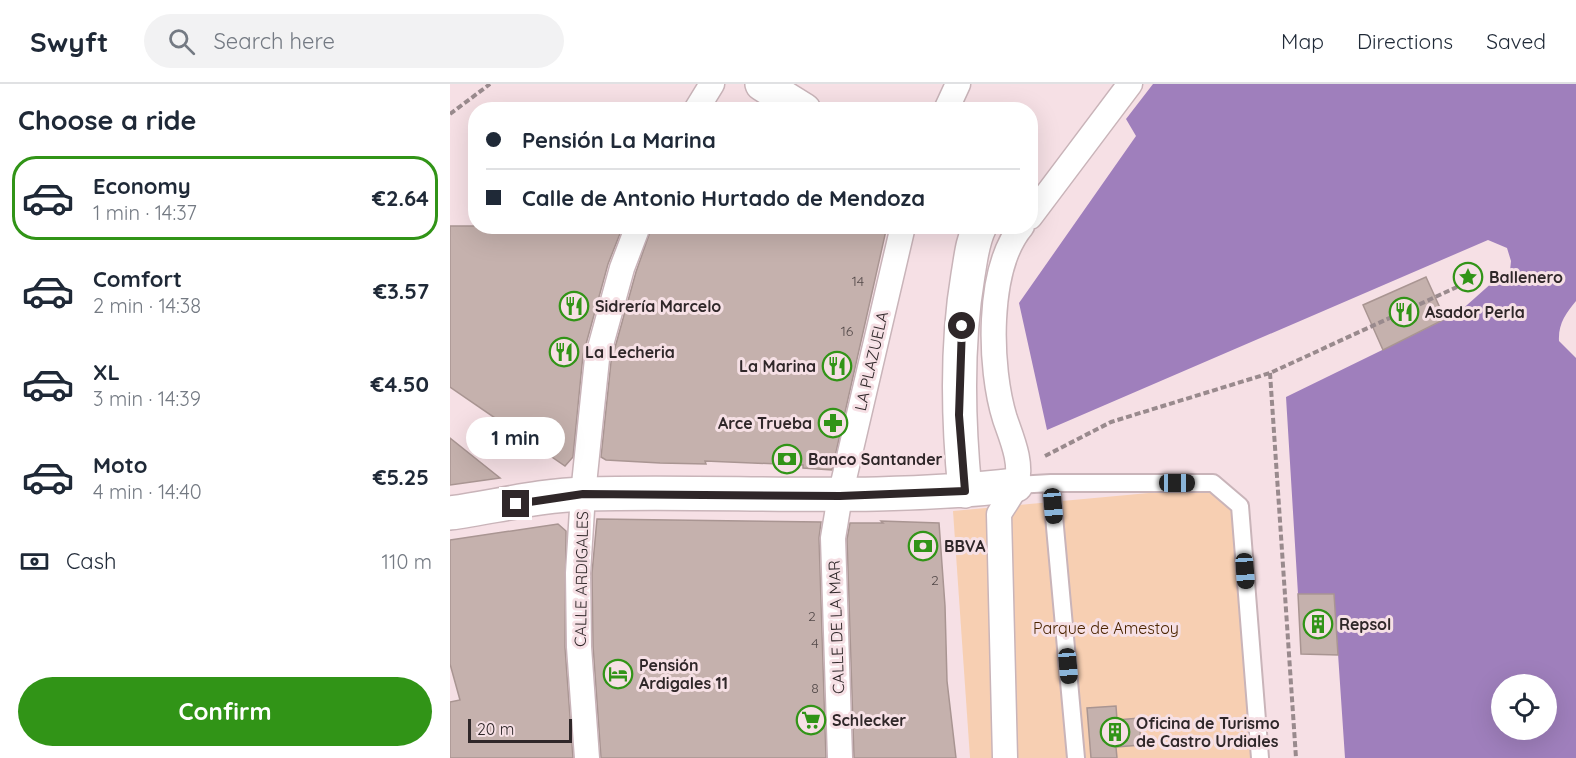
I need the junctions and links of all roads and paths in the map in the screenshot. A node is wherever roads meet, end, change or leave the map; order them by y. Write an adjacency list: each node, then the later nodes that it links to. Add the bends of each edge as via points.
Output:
1 (490, 84): 9 (path)
2 (712, 84): 6 (street)
3 (762, 84): 7 (street)
4 (958, 84): 8 (street)
5 (1130, 84): 10 (street)
6 (701, 102)
7 (791, 102)
8 (950, 102)
9 (450, 114)
10 (1038, 206)
11 (635, 234): 20 (street, CALLE ARDIGALES, via 597,359)
12 (901, 234): 21 (street, LA PLAZUELA)
13 (976, 234): 19 (street, via 963,303 959,415)
14 (1016, 234): 18 (street, via 1002,263 993,352 1005,418 1016,444)
15 (1457, 287): 16 (path)
16 (1270, 373): 18 (path, via 1112,422 1037,460); 28 (path)
17 (1051, 483): 18 (lane); 26 (lane); 27 (lane, via 1213,483 1240,506)
18 (1016, 485): 19 (street); 25 (street, via 999,514)
19 (965, 491): 21 (street)
20 (583, 494): 21 (street); 22 (street); 23 (street, CALLE ARDIGALES, via 579,647)
21 (840, 496): 24 (street, CALLE DE LA MAR, via 833,538)
22 (450, 513)
23 (587, 758)
24 (840, 758)
25 (1005, 758)
26 (1077, 758)
27 (1260, 758)
28 (1296, 758)

